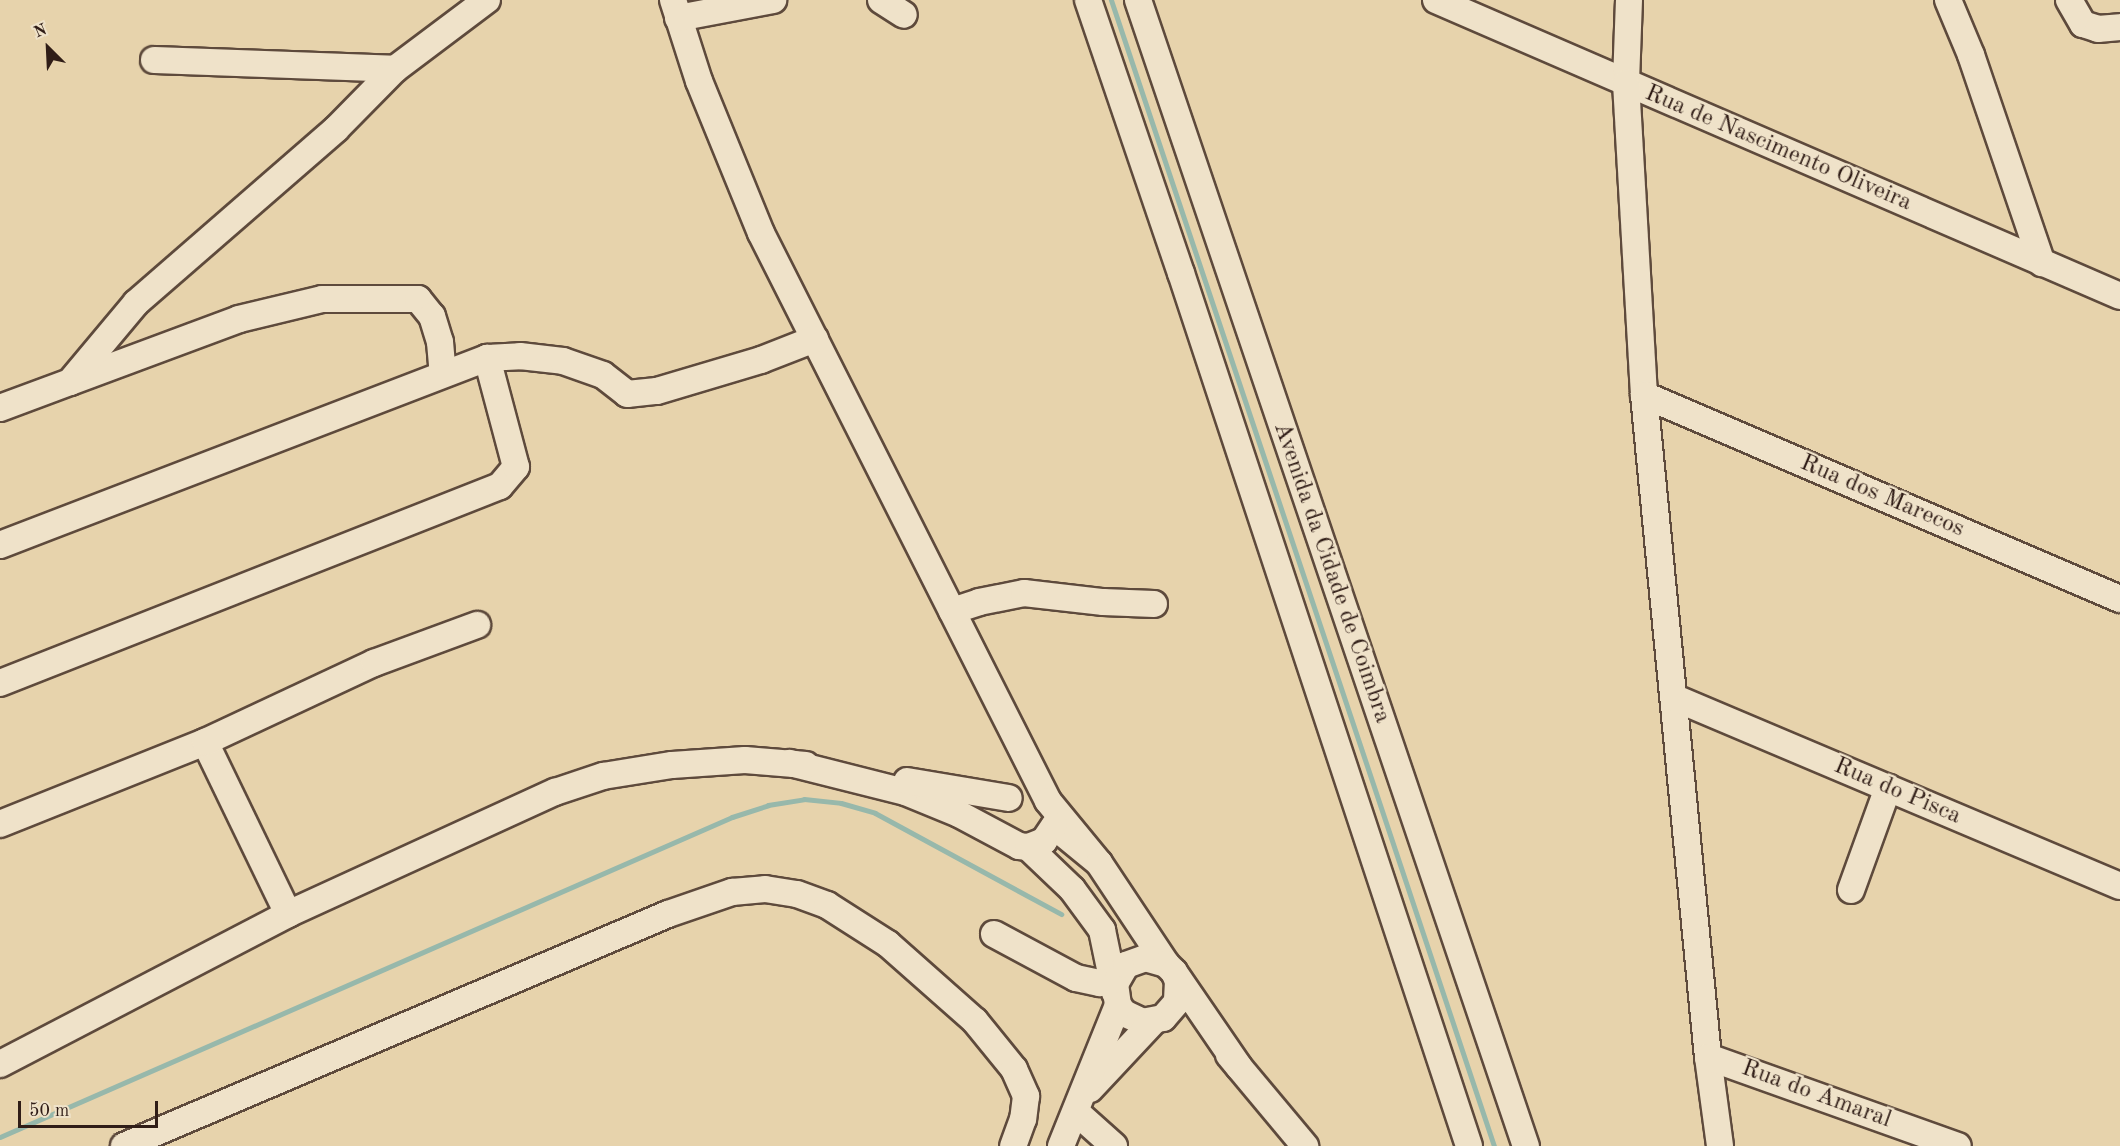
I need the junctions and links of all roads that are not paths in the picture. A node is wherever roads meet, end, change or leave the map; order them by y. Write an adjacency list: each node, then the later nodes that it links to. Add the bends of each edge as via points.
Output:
1 (487, 0): 14 (street)
2 (773, 0): 10 (street)
3 (881, 0): 11 (street)
4 (1088, 0): 56 (street, Avenida da Cidade de Coimbra)
5 (1138, 0): 57 (street, Avenida da Cidade de Coimbra)
6 (1436, 0): 15 (street, Rua de Nascimento Oliveira)
7 (1629, 0): 15 (street)
8 (1948, 0): 16 (street)
9 (2072, 5): 12 (street, via 2083,24 2098,29)
10 (676, 9): 18 (street, via 728,158)
11 (904, 15)
12 (2120, 27)
13 (154, 60): 14 (street)
14 (395, 69): 21 (street, via 336,129 136,303)
15 (1626, 83): 16 (street, Rua de Nascimento Oliveira); 22 (street)
16 (2042, 263): 17 (street, Rua de Nascimento Oliveira)
17 (2120, 296)
18 (815, 339): 19 (street, via 761,360 657,391 627,394 603,375 562,361 520,356); 27 (street)
19 (487, 358): 20 (street); 29 (street, via 516,467 500,486)
20 (443, 374): 21 (street, via 440,342 425,305 418,299 403,297 322,299 239,319); 24 (street)
21 (70, 382): 23 (street)
22 (1644, 395): 25 (street, Rua dos Marecos); 30 (street)
23 (0, 408)
24 (0, 544)
25 (2120, 599)
26 (1154, 604): 27 (street, via 1024,593)
27 (952, 611): 31 (street)
28 (477, 625): 32 (street, via 374,663)
29 (0, 683)
30 (1675, 698): 34 (street, Rua do Pisca); 47 (street)
31 (1011, 731): 35 (street); 36 (street)
32 (206, 742): 37 (street); 42 (street)
33 (790, 763): 35 (street); 38 (street, via 905,792); 42 (street, via 745,760 672,765 603,776 555,792)
34 (1888, 788): 40 (street, Rua do Pisca); 41 (street)
35 (1015, 795): 36 (street, via 1031,792); 38 (street, via 1000,812 999,821 1004,836)
36 (1048, 801): 39 (street)
37 (0, 824)
38 (1019, 845): 39 (street, via 1044,841 1054,826); 45 (street, via 1072,888 1102,930)
39 (1099, 863): 44 (street)
40 (2120, 886)
41 (1851, 890)
42 (288, 914): 48 (street)
43 (994, 934): 45 (street, via 1076,978 1100,983)
44 (1170, 968): 45 (street, via 1145,958 1126,965 1115,984); 46 (street, via 1178,981 1177,1002); 49 (street)
45 (1115, 993): 46 (street, via 1133,1019); 50 (street)
46 (1158, 1020): 49 (street, via 1192,1020 1206,1026); 50 (street)
47 (1708, 1057): 58 (street); 59 (street, Rua do Amaral)
48 (0, 1064)
49 (1239, 1067): 55 (street)
50 (1078, 1105): 53 (street); 54 (street)
51 (124, 1146): 52 (street, via 668,914 732,892 765,889 797,894 827,905 888,944 975,1020 1014,1069 1026,1096)
52 (1013, 1146)
53 (1061, 1146)
54 (1114, 1146)
55 (1305, 1146)
56 (1469, 1146)
57 (1526, 1146)
58 (1720, 1146)
59 (1958, 1146)

